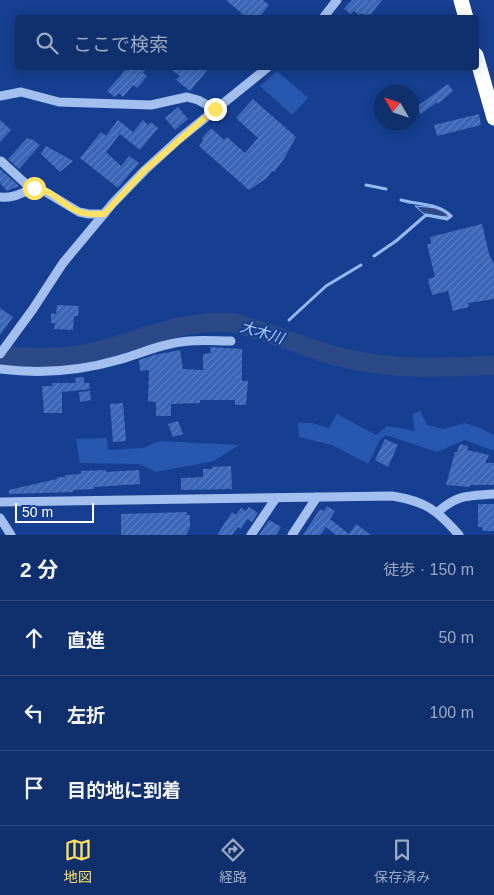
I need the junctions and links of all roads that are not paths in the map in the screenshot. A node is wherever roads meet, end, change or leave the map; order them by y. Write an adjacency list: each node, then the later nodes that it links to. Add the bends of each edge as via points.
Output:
1 (338, 0): 3 (street)
2 (462, 0): 4 (highway)
3 (326, 15)
4 (465, 15)
5 (479, 65): 9 (highway)
6 (264, 70): 8 (street)
7 (0, 96): 8 (street, via 21,92 59,102 151,105 187,98)
8 (215, 109): 13 (street, via 145,170)
9 (494, 118)
10 (1, 161): 11 (street)
11 (30, 190): 12 (street, via 12,197); 13 (street, via 44,190 79,212)
12 (0, 197)
13 (104, 214): 15 (street, via 63,263)
14 (231, 341): 16 (street, via 189,341 118,360 56,371)
15 (0, 354)
16 (0, 369)
17 (494, 494): 21 (street, via 463,496 448,502)
18 (317, 497): 19 (street); 21 (street, via 392,496 410,499); 25 (street)
19 (276, 498): 20 (street); 24 (street)
20 (0, 502)
21 (438, 512): 26 (street)
22 (0, 518): 23 (street)
23 (10, 535)
24 (251, 535)
25 (292, 535)
26 (459, 535)

